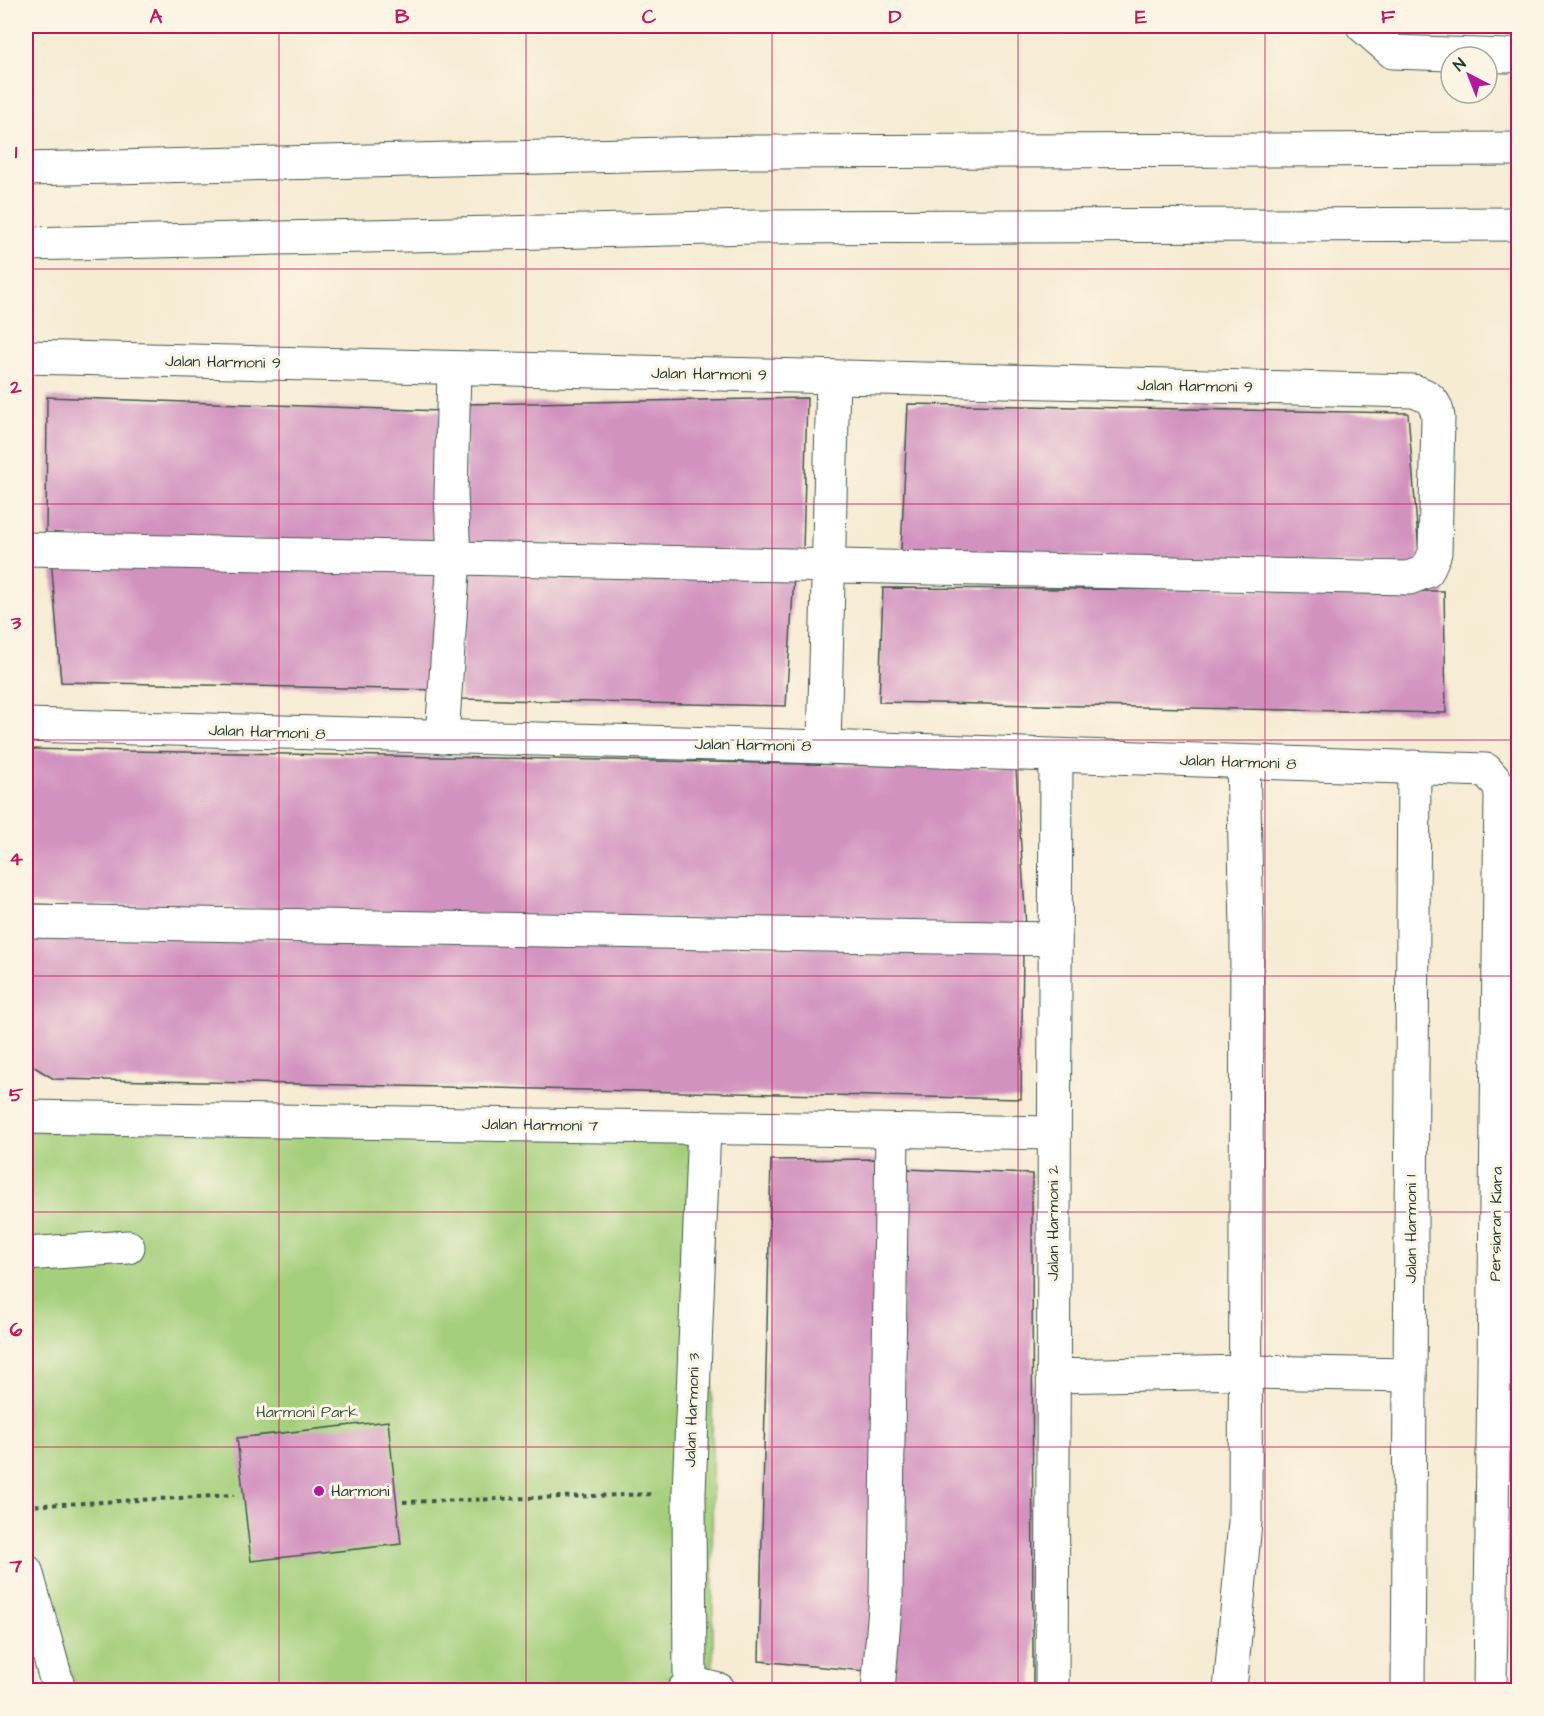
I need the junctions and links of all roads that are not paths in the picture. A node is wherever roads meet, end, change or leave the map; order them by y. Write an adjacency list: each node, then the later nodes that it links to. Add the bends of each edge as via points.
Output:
1 (1363, 26): 2 (street, via 1387,49 1399,53)
2 (1518, 54)
3 (1518, 149): 4 (street, via 741,152)
4 (26, 169)
5 (1518, 224): 6 (street, via 753,227)
6 (26, 244)
7 (26, 357): 8 (street, Jalan Harmoni 9)
8 (454, 368): 9 (street, Jalan Harmoni 9); 11 (street)
9 (833, 377): 12 (street); 12 (street, Jalan Harmoni 9, via 1393,391 1423,393 1437,407 1438,417 1435,553 1433,563 1419,576 1145,575)
10 (26, 549): 11 (street)
11 (454, 558): 12 (street); 14 (street)
12 (829, 566): 15 (street)
13 (26, 725): 14 (street, Jalan Harmoni 8)
14 (442, 737): 15 (street, Jalan Harmoni 8)
15 (824, 747): 16 (street, Jalan Harmoni 8)
16 (1056, 756): 17 (street, Jalan Harmoni 8); 21 (street, Jalan Harmoni 2)
17 (1243, 762): 18 (street, Jalan Harmoni 8); 28 (street, via 1247,928)
18 (1414, 767): 19 (street, Jalan Harmoni 8); 29 (street, Jalan Harmoni 1)
19 (1480, 768): 38 (street, Persiaran Kiara, via 1494,776 1501,795)
20 (26, 921): 21 (street)
21 (1055, 939): 25 (street, Jalan Harmoni 2)
22 (26, 1117): 23 (street, Jalan Harmoni 7)
23 (704, 1127): 24 (street, Jalan Harmoni 7); 32 (street, Jalan Harmoni 3, via 689,1492)
24 (892, 1131): 25 (street, Jalan Harmoni 7); 34 (street, via 886,1596)
25 (1054, 1134): 30 (street, Jalan Harmoni 2)
26 (128, 1246): 27 (street)
27 (26, 1254)
28 (1246, 1372): 29 (street); 30 (street); 36 (street, via 1245,1522)
29 (1410, 1375): 37 (street, Jalan Harmoni 1)
30 (1053, 1376): 35 (street, Jalan Harmoni 2)
31 (26, 1571): 33 (street)
32 (697, 1688)
33 (59, 1690)
34 (878, 1690)
35 (1052, 1690)
36 (1230, 1690)
37 (1408, 1690)
38 (1490, 1690)

